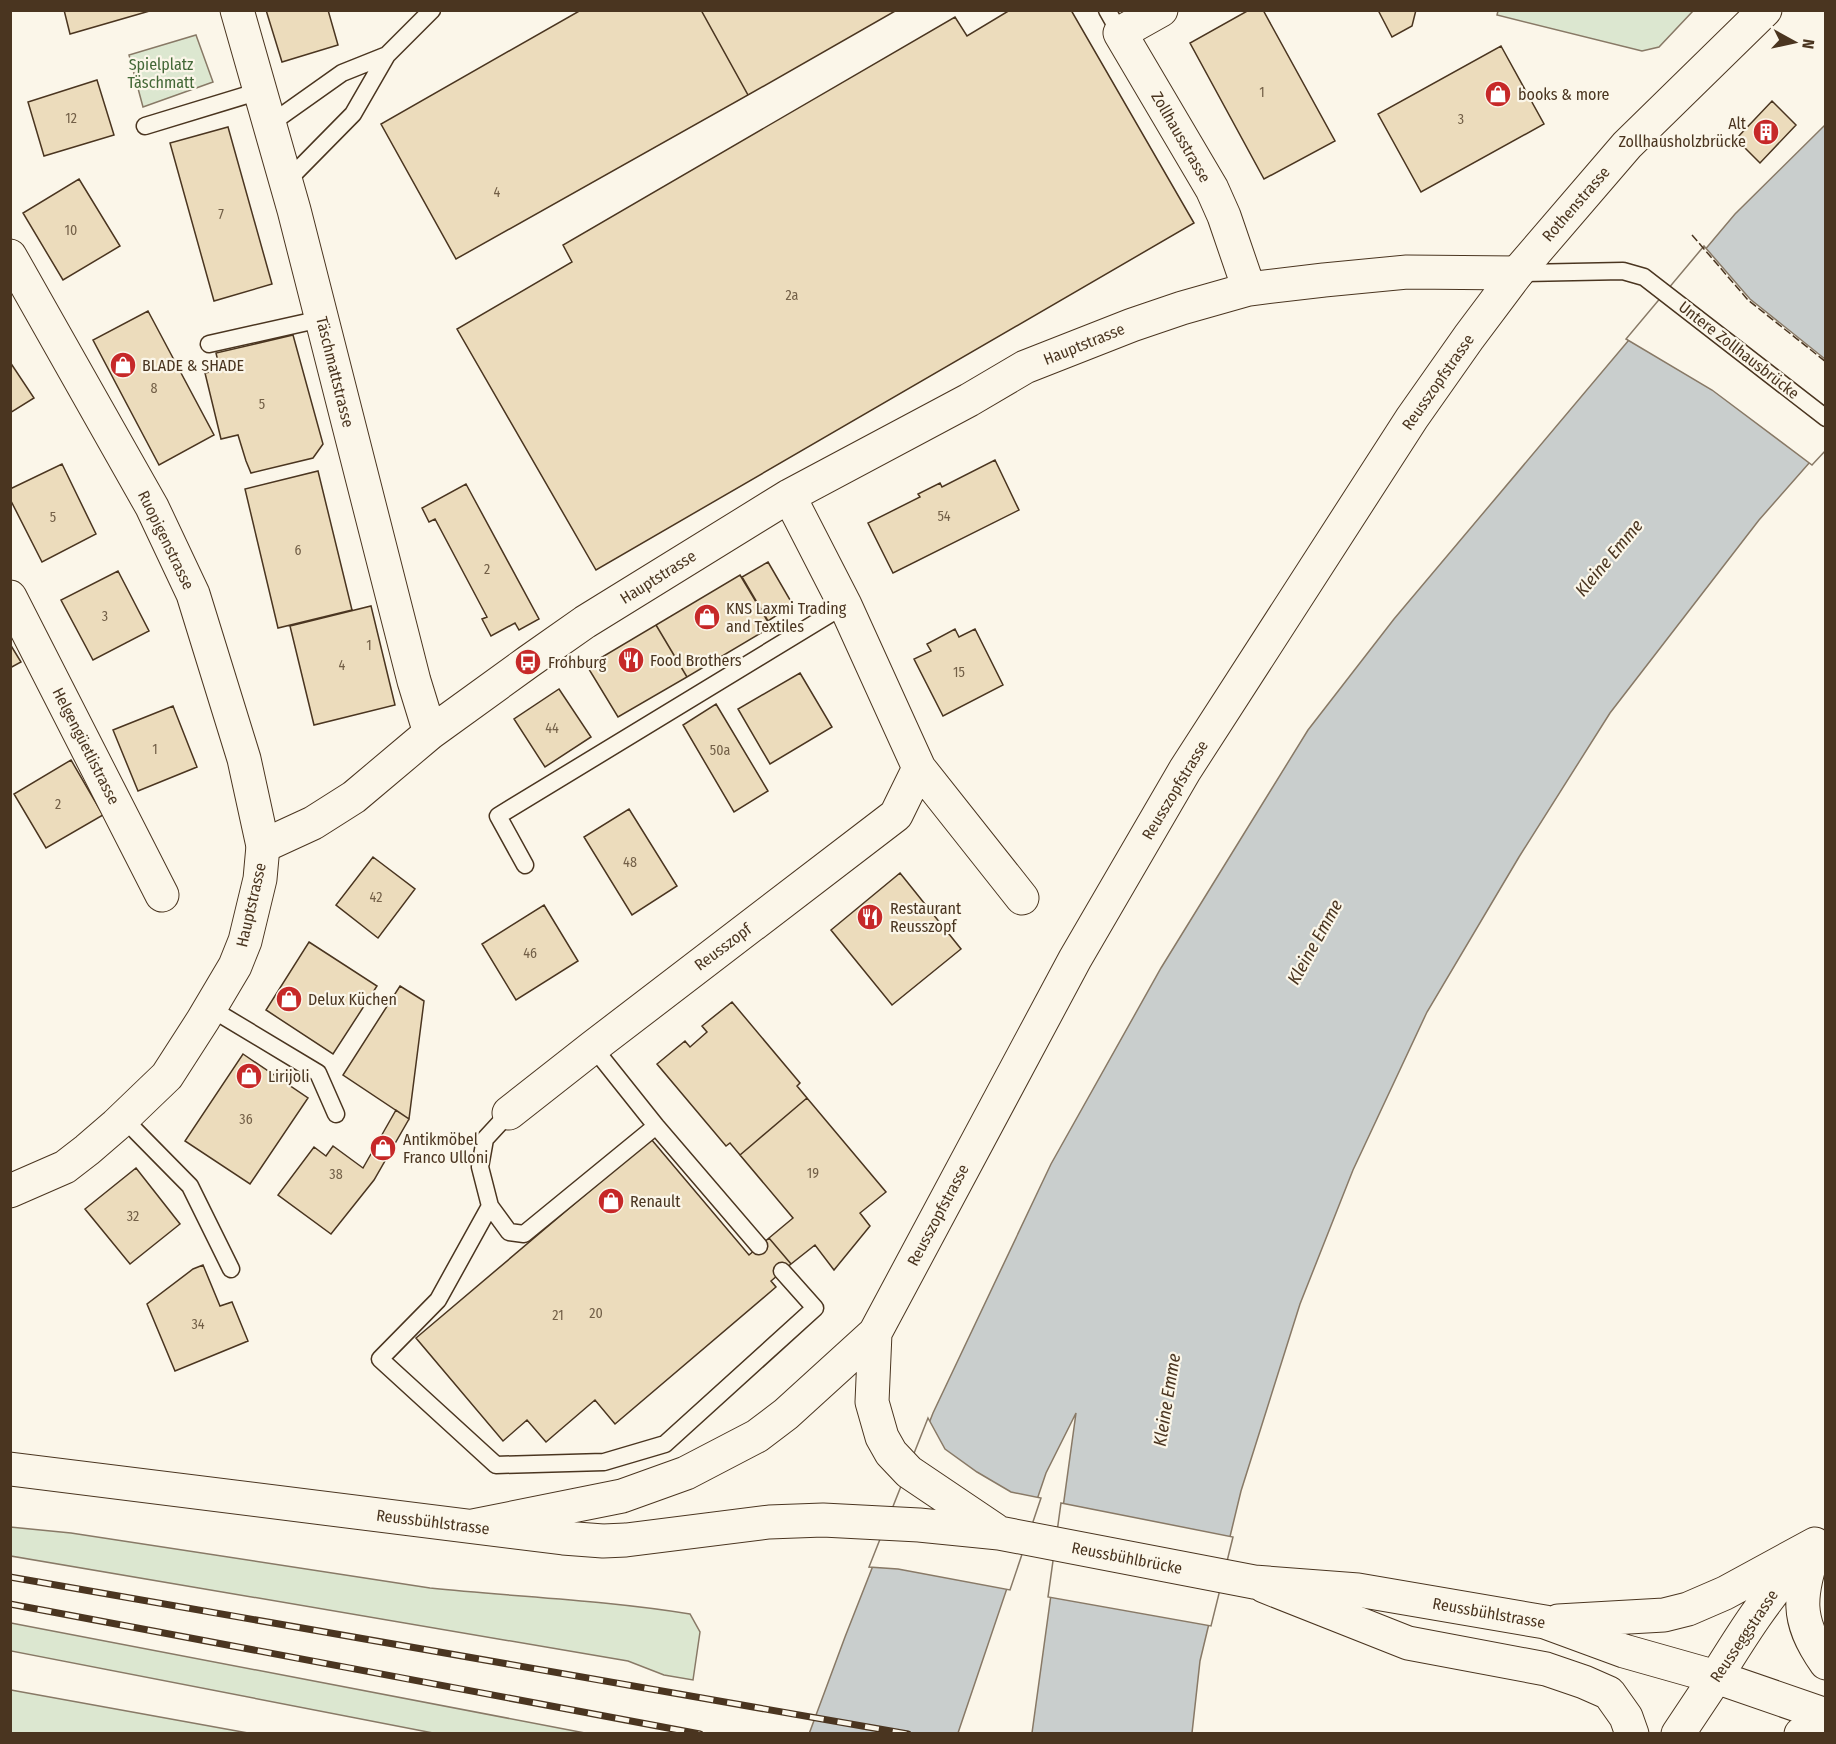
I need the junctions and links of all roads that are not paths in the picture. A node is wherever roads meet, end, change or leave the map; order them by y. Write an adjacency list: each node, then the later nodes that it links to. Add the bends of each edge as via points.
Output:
1 (237, 10): 7 (main road, Täschmattstrasse)
2 (432, 10): 6 (lane)
3 (1161, 10): 5 (main road, Zollhausstrasse)
4 (1765, 10): 12 (main road, Rothenstrasse, via 1627,145)
5 (1113, 22): 13 (main road, Zollhausstrasse, via 1212,189)
6 (387, 55): 8 (lane, via 342,74); 10 (lane, via 353,114)
7 (260, 92): 8 (main road, Täschmattstrasse); 9 (lane)
8 (270, 124): 10 (main road, Täschmattstrasse)
9 (145, 126)
10 (286, 182): 14 (main road, Täschmattstrasse)
11 (10, 256): 22 (main road, Ruopigenstrasse, via 152,507 193,594 244,759)
12 (1517, 273): 13 (main road, Hauptstrasse, via 1407,272); 16 (lane, Untere Zollhausbrücke, via 1623,271 1644,277); 37 (main road, Reusszopfstrasse, via 1412,418 1185,770 1075,959)
13 (1249, 289): 17 (main road, Hauptstrasse, via 1132,325 1025,367)
14 (321, 319): 15 (lane); 20 (main road, Täschmattstrasse)
15 (209, 345)
16 (1826, 418)
17 (789, 496): 19 (main road); 20 (main road, Hauptstrasse, via 585,622)
18 (10, 597): 24 (main road, Helgengüetlistrasse)
19 (845, 606): 21 (main road); 23 (lane, via 498,816)
20 (430, 733): 22 (main road, Hauptstrasse, via 354,797 313,823)
21 (919, 768): 25 (main road); 27 (main road, Reusszopf, via 896,815)
22 (263, 846): 26 (main road, Hauptstrasse, via 260,879 245,941)
23 (525, 865)
24 (162, 895)
25 (1022, 897)
26 (210, 1008): 29 (lane, via 318,1073); 30 (main road, Hauptstrasse, via 167,1076)
27 (593, 1047): 28 (main road, Reusszopf); 31 (lane)
28 (509, 1113): 33 (lane, via 485,1139 480,1167)
29 (336, 1114)
30 (123, 1118): 32 (main road, Hauptstrasse, via 64,1167); 35 (lane, via 190,1186)
31 (656, 1126): 33 (lane, via 524,1234 508,1232); 34 (lane)
32 (10, 1191)
33 (490, 1206): 36 (lane, via 438,1300 380,1359 496,1465 604,1462 665,1444 815,1308)
34 (759, 1246)
35 (231, 1269)
36 (782, 1271)
37 (875, 1334): 38 (main road, Reusszopfstrasse, via 872,1402); 41 (main road, Reusszopfstrasse, via 764,1431 686,1473 622,1496)
38 (882, 1437): 42 (main road, Reussbühlbrücke, via 909,1472)
39 (10, 1469): 41 (main road, Reussbühlstrasse)
40 (857, 1520): 41 (main road, Reussbühlstrasse, via 769,1522 603,1541); 42 (main road, Reussbühlbrücke)
41 (473, 1526)
42 (999, 1533): 44 (main road, Reussbühlbrücke)
43 (1820, 1537): 45 (main road, via 1725,1593 1688,1609 1655,1616); 46 (main road, via 1804,1588 1803,1615 1810,1640); 47 (main road, Reusseggstrasse, via 1752,1619)
44 (1254, 1582): 45 (main road, Reussbühlstrasse, via 1358,1590); 50 (main road, via 1408,1643 1546,1669 1584,1682 1609,1693 1626,1717)
45 (1545, 1622): 47 (main road, Reussbühlstrasse, via 1624,1651)
46 (1826, 1663)
47 (1716, 1677): 48 (main road, Reussbühlstrasse); 51 (main road, Reusseggstrasse)
48 (1826, 1715)
49 (1826, 1732): 52 (main road)
50 (1632, 1734)
51 (1678, 1734)
52 (1801, 1734)

